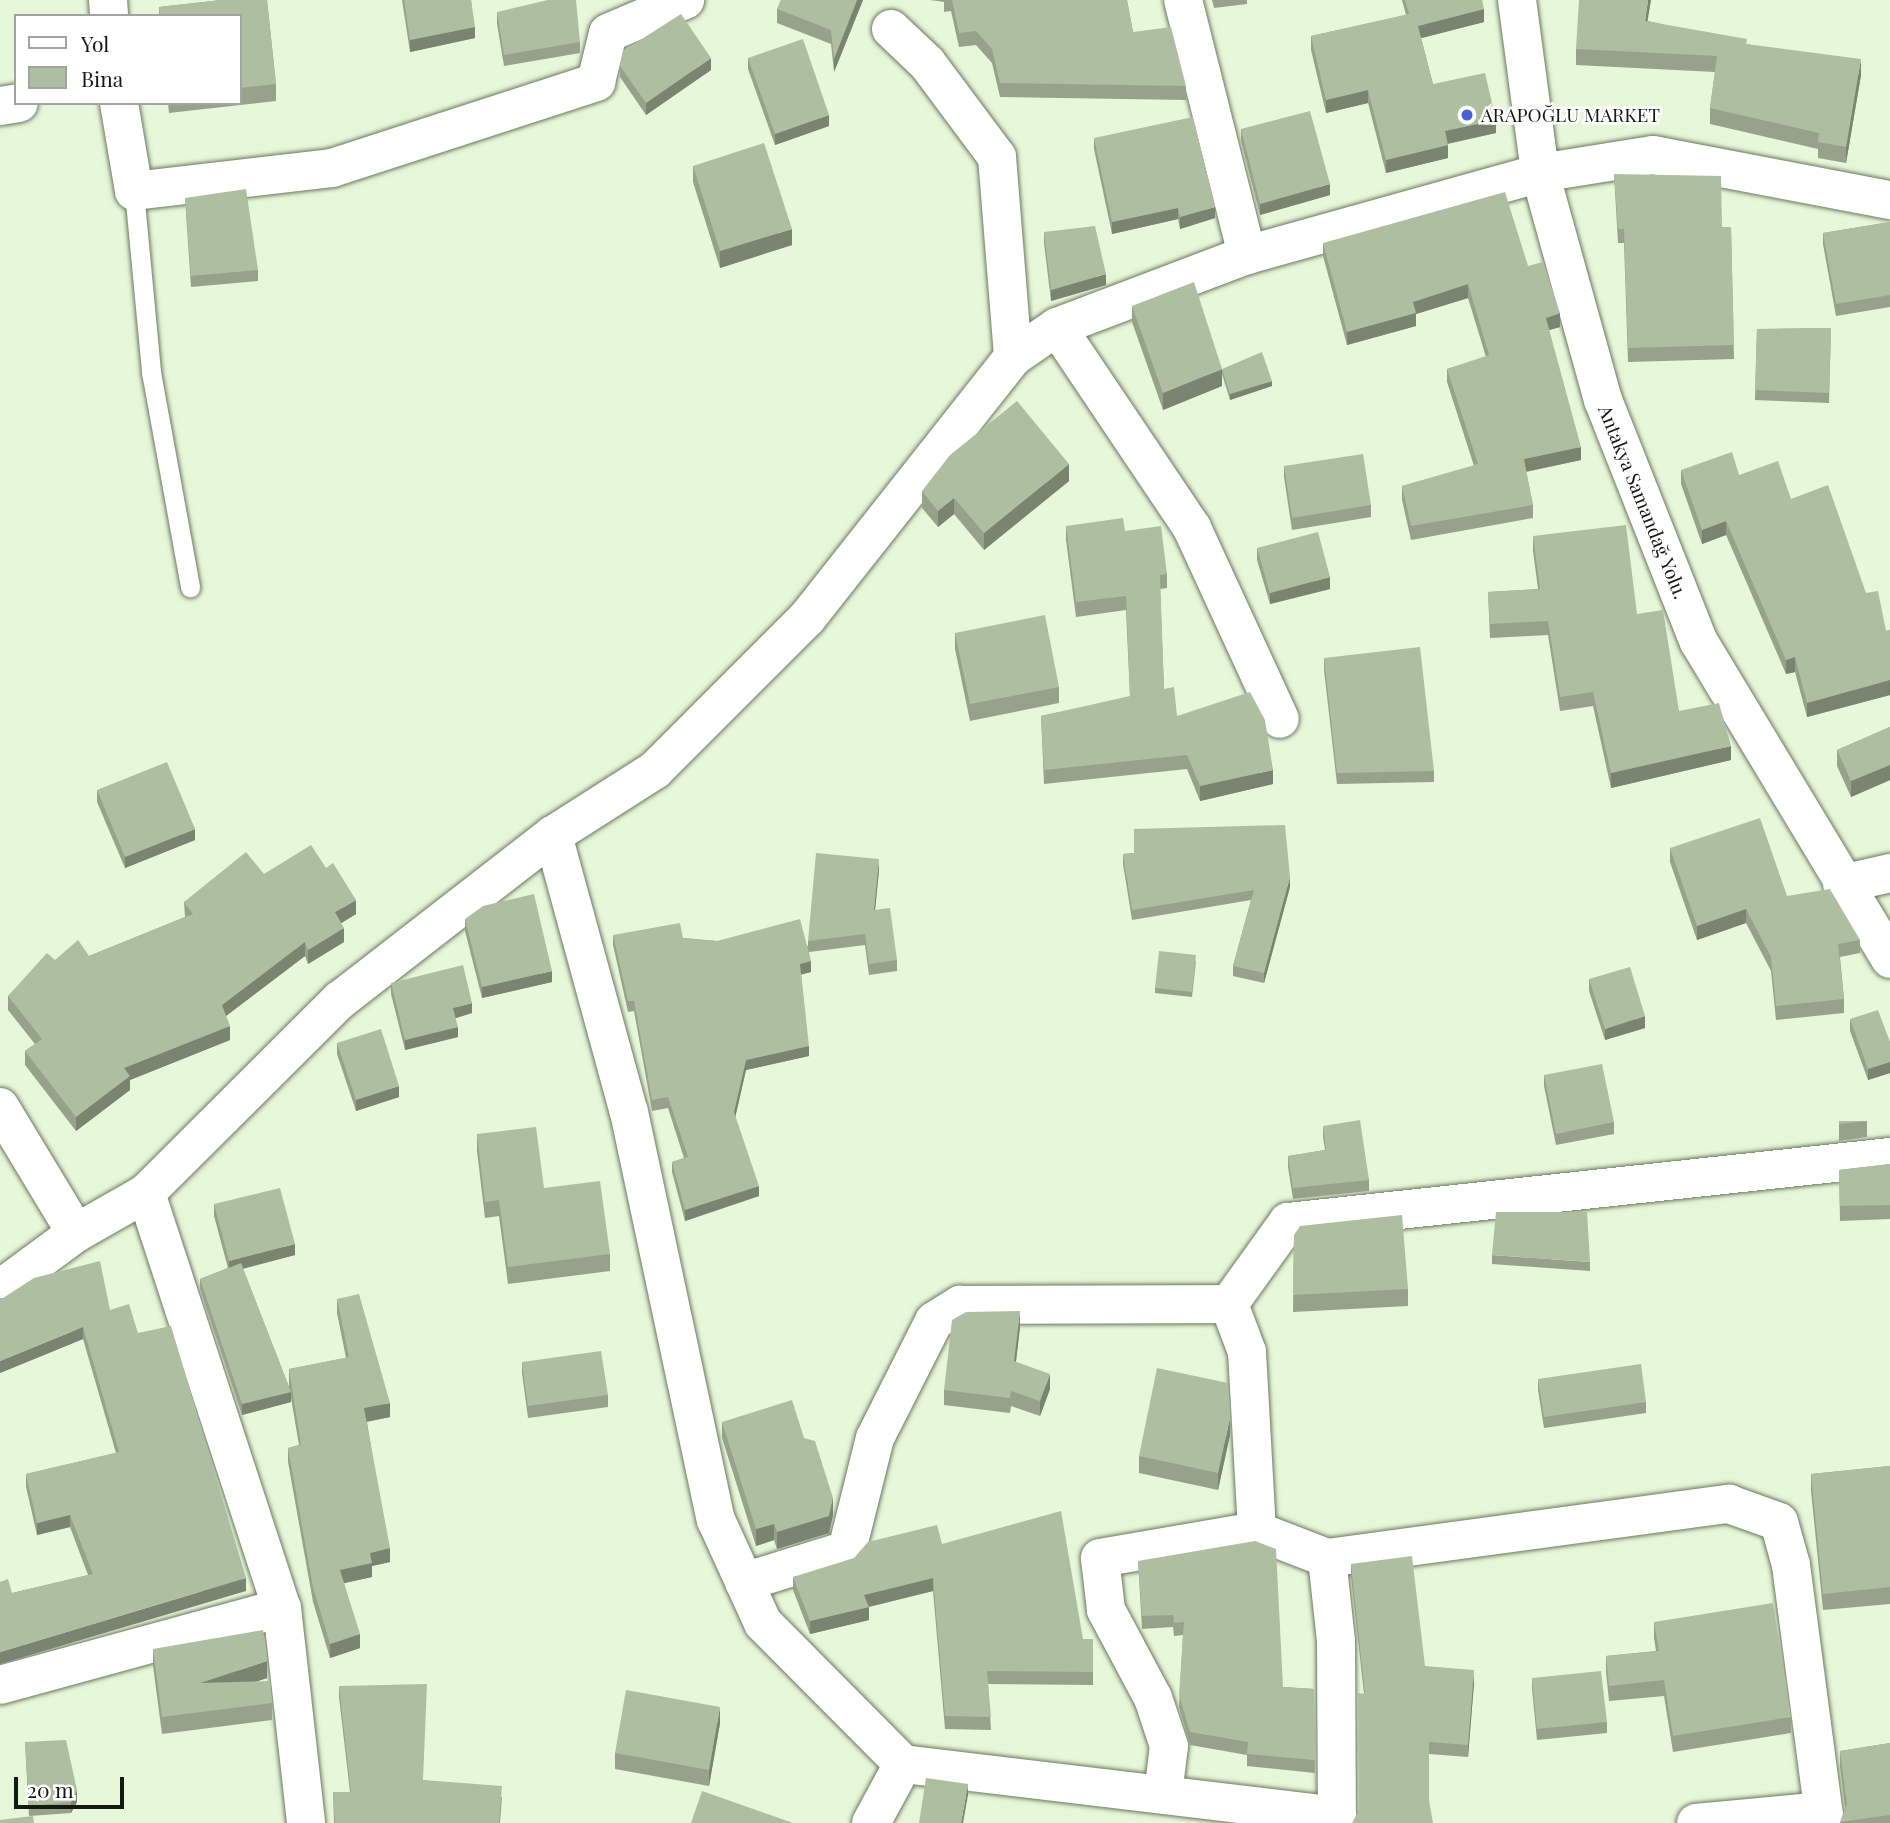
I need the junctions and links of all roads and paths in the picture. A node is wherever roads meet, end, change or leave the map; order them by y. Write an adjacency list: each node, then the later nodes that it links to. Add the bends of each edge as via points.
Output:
1 (685, 0): 7 (street, via 607,33 596,82 332,168)
2 (1183, 0): 9 (street)
3 (1517, 0): 6 (street, Antakya Samandağ Yolu.)
4 (891, 29): 11 (street, via 927,63 997,157)
5 (119, 105): 7 (street)
6 (1540, 173): 8 (street, via 1653,155); 9 (street); 16 (street, Antakya Samandağ Yolu., via 1603,400 1699,642)
7 (134, 191): 12 (lane, via 151,372)
8 (1890, 200)
9 (1247, 255): 10 (street)
10 (1057, 327): 11 (street); 13 (street, via 1192,528)
11 (1013, 357): 14 (street, via 807,618 655,770)
12 (190, 587)
13 (1280, 719)
14 (553, 835): 20 (street, via 340,1000); 26 (street, via 629,1112 716,1520)
15 (1890, 873): 16 (street)
16 (1842, 884): 17 (street, Antakya Samandağ Yolu.)
17 (1890, 959)
18 (0, 1107): 21 (street)
19 (1890, 1157): 23 (street, via 1288,1222)
20 (146, 1193): 21 (street); 27 (street)
21 (76, 1233): 22 (street)
22 (0, 1289)
23 (1229, 1304): 24 (street, via 1247,1352); 26 (street, via 960,1305 934,1321 875,1438 847,1550)
24 (1257, 1531): 25 (street); 30 (street, via 1100,1558 1106,1610 1153,1699 1169,1746)
25 (1327, 1558): 31 (street, via 1729,1504 1779,1521 1791,1565); 32 (street, via 1336,1641)
26 (744, 1582): 29 (street, via 763,1623)
27 (282, 1608): 28 (street); 33 (street)
28 (0, 1685)
29 (903, 1764): 30 (street); 34 (street)
30 (1163, 1794): 32 (street)
31 (1824, 1817): 35 (street)
32 (1337, 1820)
33 (306, 1823)
34 (871, 1823)
35 (1696, 1823)

